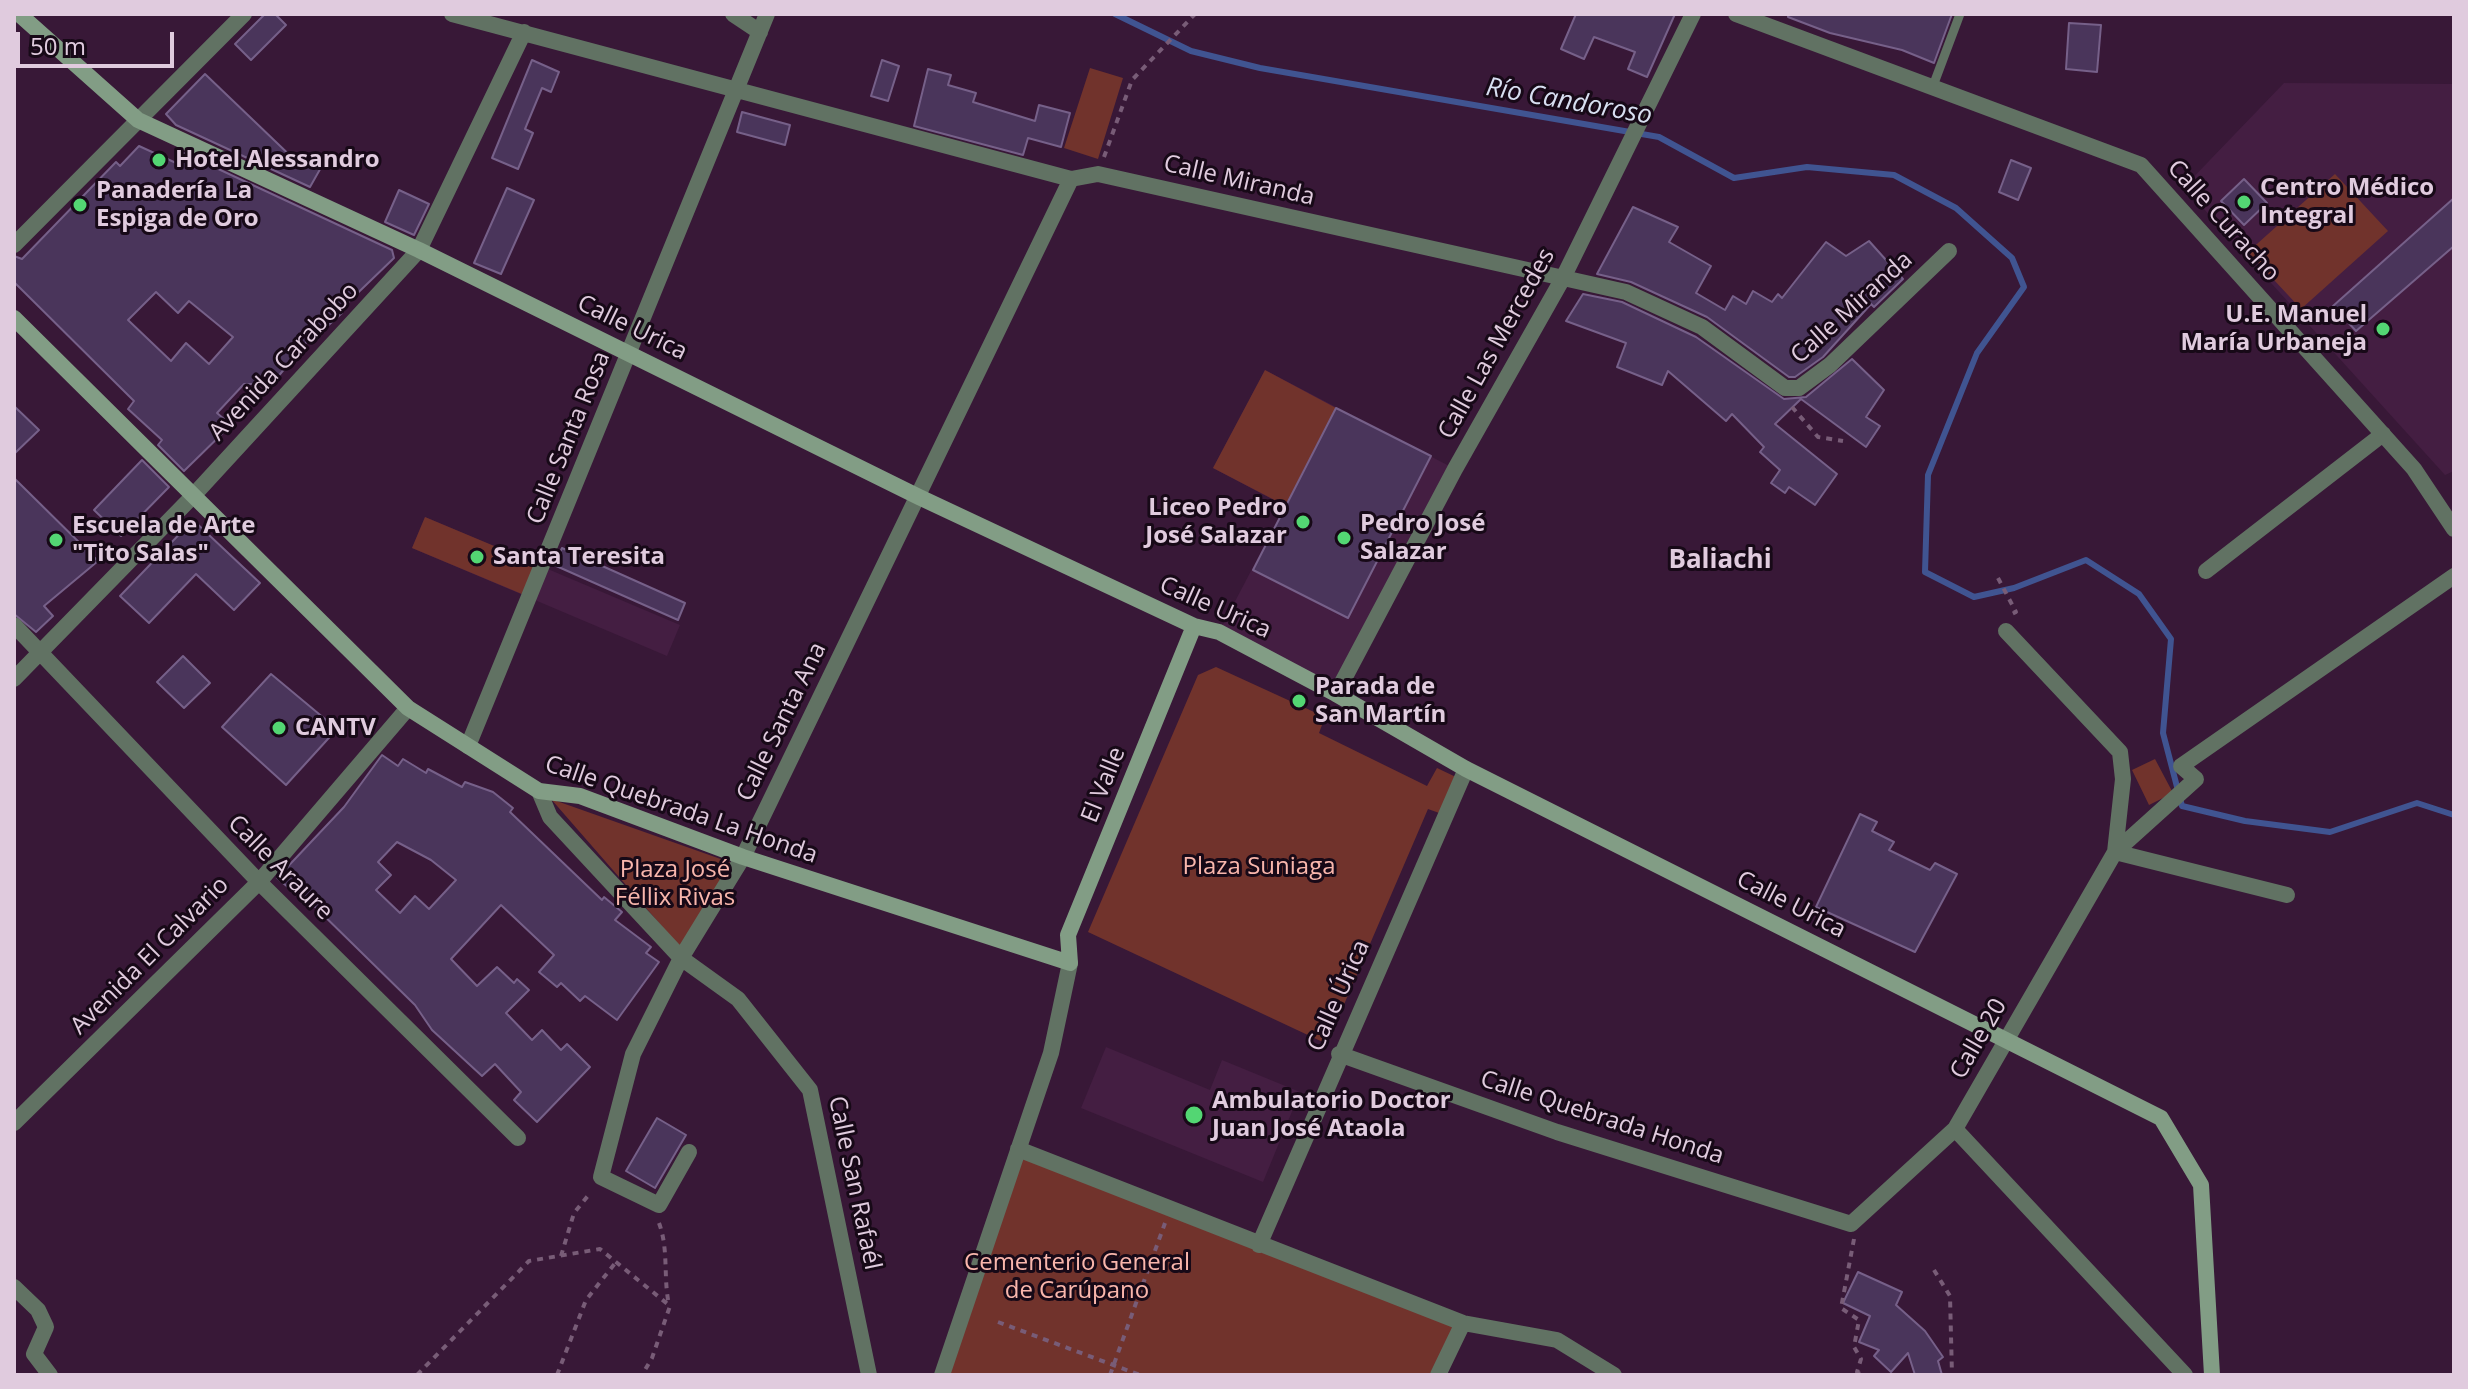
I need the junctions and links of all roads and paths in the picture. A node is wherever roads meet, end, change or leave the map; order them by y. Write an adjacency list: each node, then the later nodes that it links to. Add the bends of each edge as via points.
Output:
1 (19, 14): 14 (main road, Calle Urica)
2 (244, 14): 14 (street)
3 (452, 14): 10 (street, Calle Miranda)
4 (733, 14): 11 (street)
5 (767, 14): 11 (street, Calle Santa Rosa)
6 (1195, 14): 15 (path, via 1132,80)
7 (1693, 14): 20 (street, Calle Las Mercedes)
8 (1736, 14): 12 (street, Calle Curacho)
9 (1960, 14): 12 (lane)
10 (524, 32): 13 (street, Calle Miranda); 18 (street, Avenida Carabobo)
11 (760, 32): 13 (street, Calle Santa Rosa)
12 (1933, 86): 24 (street, Calle Curacho, via 2141,165)
13 (736, 88): 16 (street, Calle Miranda); 22 (street, Calle Santa Rosa)
14 (138, 120): 17 (street); 18 (main road, Calle Urica)
15 (1098, 174): 16 (street, Calle Miranda); 20 (street, Calle Miranda)
16 (1071, 179): 27 (street, Calle Santa Ana)
17 (14, 245)
18 (419, 250): 22 (main road, Calle Urica); 26 (street, Avenida Carabobo)
19 (1949, 251): 23 (street, Calle Miranda, via 1830,365 1799,388)
20 (1563, 278): 23 (street, Calle Miranda, via 1662,306 1702,327); 38 (street, Calle Las Mercedes)
21 (14, 318): 26 (main road, Calle Quebrada La Honda)
22 (629, 354): 27 (main road, Calle Urica); 40 (street, Calle Santa Rosa)
23 (1785, 388): 25 (path, via 1805,427 1818,437)
24 (2383, 434): 28 (street, Calle Curacho); 29 (street)
25 (1843, 441)
26 (192, 497): 36 (street, Avenida Carabobo); 39 (main road, Calle Quebrada La Honda)
27 (919, 497): 34 (main road, Calle Urica); 44 (street, Calle Santa Ana)
28 (2454, 529)
29 (2206, 571)
30 (2454, 576): 43 (street, via 2181,766 2196,779)
31 (1998, 578): 32 (path)
32 (2016, 612)
33 (14, 625): 36 (street, Calle Araure)
34 (1194, 626): 38 (main road, Calle Urica, via 1219,632); 48 (main road, El Valle, via 1068,935)
35 (2006, 631): 43 (street, Calle 20, via 2120,752 2123,779)
36 (40, 652): 37 (street, Avenida Carabobo); 45 (street, Calle Araure)
37 (14, 679)
38 (1336, 694): 41 (main road, Calle Urica)
39 (408, 708): 40 (main road, Calle Quebrada La Honda); 45 (street, Avenida El Calvario)
40 (468, 746): 42 (main road, Calle Quebrada La Honda)
41 (1466, 769): 49 (main road, Calle Urica); 50 (street, Calle Úrica)
42 (539, 791): 44 (main road, Calle Quebrada La Honda, via 580,796); 47 (street, via 550,817)
43 (2115, 852): 46 (street); 49 (street, Calle 20)
44 (743, 857): 47 (street, Calle Santa Ana); 48 (main road, Calle Quebrada La Honda)
45 (259, 882): 51 (street, Avenida El Calvario); 53 (street, Calle Araure)
46 (2287, 895)
47 (681, 958): 55 (street, Calle Santa Ana, via 633,1054 601,1177 659,1205); 73 (street, Calle San Rafaél, via 738,999 810,1090)
48 (1070, 963): 54 (street, via 1051,1053)
49 (2006, 1040): 52 (street, Calle 20); 82 (main road, Calle Urica, via 2161,1118 2201,1185)
50 (1339, 1054): 59 (street, Calle Quebrada Honda, via 1557,1132); 60 (street, Calle Úrica)
51 (14, 1123)
52 (1955, 1129): 59 (street, Calle 20); 81 (street)
53 (518, 1138)
54 (1018, 1149): 57 (street); 74 (street)
55 (689, 1152)
56 (598, 1193): 61 (path, via 588,1192 574,1213)
57 (1170, 1209): 60 (street); 68 (path)
58 (658, 1220): 65 (path, via 667,1245)
59 (1851, 1224): 79 (path, via 1855,1240 1841,1308 1859,1320 1854,1347)
60 (1259, 1245): 67 (street)
61 (561, 1256): 62 (path, via 600,1249); 70 (path, via 529,1261)
62 (616, 1262): 65 (path); 71 (path, via 586,1300)
63 (1934, 1270): 80 (path, via 1950,1296)
64 (14, 1287): 69 (street, via 38,1310 46,1327 34,1354)
65 (670, 1306): 72 (path)
66 (998, 1322): 68 (path)
67 (1463, 1323): 77 (street); 78 (street, via 1557,1340)
68 (1114, 1366): 75 (path); 76 (path)
69 (50, 1375)
70 (417, 1375)
71 (557, 1375)
72 (642, 1375)
73 (869, 1375)
74 (942, 1375)
75 (1110, 1375)
76 (1140, 1375)
77 (1438, 1375)
78 (1614, 1375)
79 (1862, 1375)
80 (1952, 1375)
81 (2185, 1375)
82 (2212, 1375)

